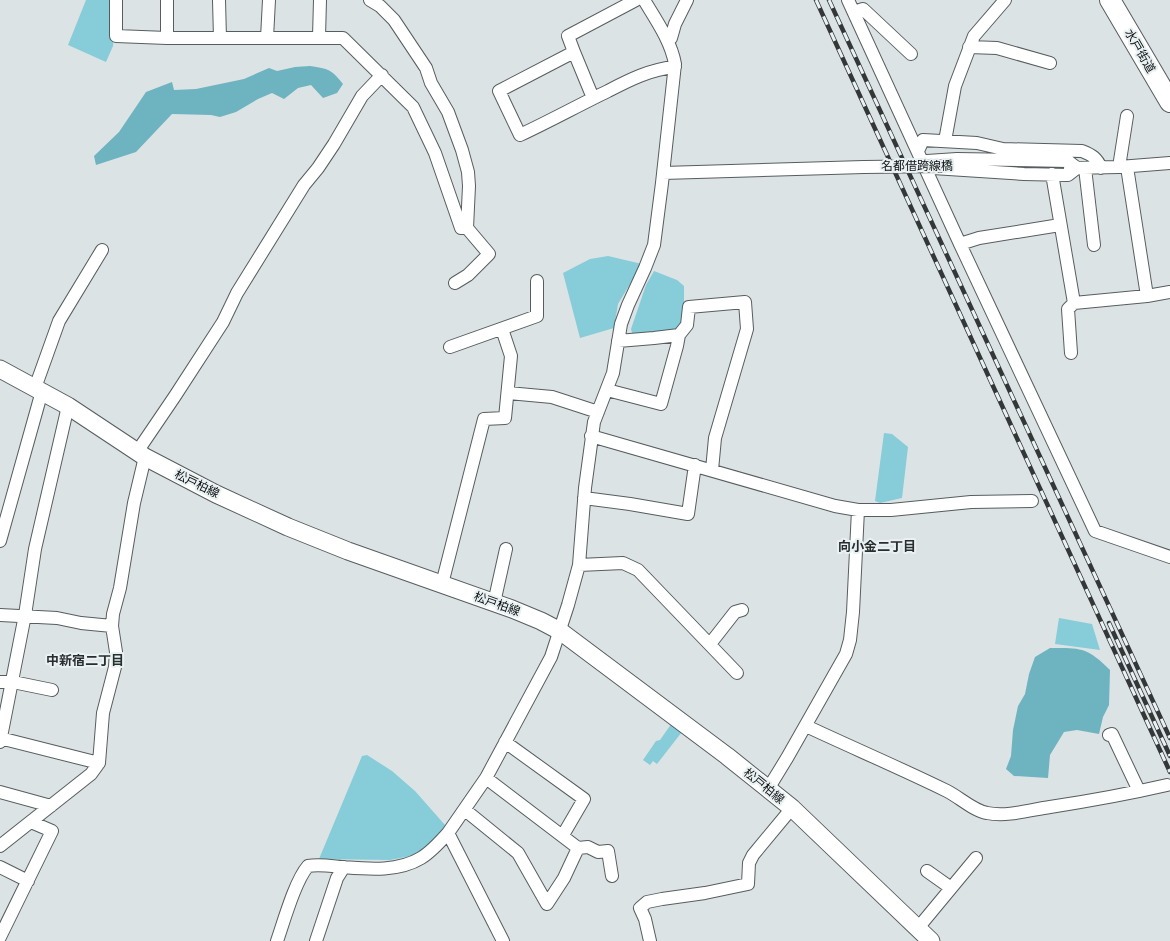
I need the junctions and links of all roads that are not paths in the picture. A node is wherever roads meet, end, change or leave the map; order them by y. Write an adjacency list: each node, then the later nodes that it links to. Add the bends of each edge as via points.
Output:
1 (116, 0): 15 (street, via 116,36)
2 (167, 0): 15 (street)
3 (219, 0): 16 (street)
4 (269, 0): 17 (street)
5 (320, 0): 14 (street)
6 (370, 0): 37 (street, via 394,20 426,68 431,84 448,112 468,172)
7 (636, 0): 20 (street, via 568,36)
8 (644, 0): 18 (street)
9 (687, 0): 18 (street)
10 (848, 0): 13 (street)
11 (1005, 0): 19 (street, via 974,36)
12 (1110, 0): 26 (highway, 水戸街道)
13 (854, 12): 21 (street, via 863,9); 29 (street)
14 (319, 37): 17 (street); 24 (street, via 343,38)
15 (167, 38): 16 (street)
16 (220, 38): 17 (street)
17 (267, 38)
18 (668, 42): 23 (street)
19 (969, 47): 22 (street, via 997,48); 28 (street, via 956,86)
20 (574, 52): 25 (street); 25 (street, via 499,91 520,135)
21 (911, 54)
22 (1050, 63)
23 (675, 67): 25 (street, via 662,68 632,79); 34 (street)
24 (382, 75): 37 (street, via 413,107 434,153 460,228); 58 (street, via 362,96 334,144 304,185)
25 (593, 98)
26 (1170, 102)
27 (1127, 116): 31 (street)
28 (945, 141): 29 (street, via 923,140); 33 (street, via 977,143 1003,149 1082,151 1097,159)
29 (922, 160): 32 (street, via 1068,162); 35 (street, via 1024,174); 38 (street)
30 (1170, 163): 31 (street, 名都借跨線橋)
31 (1123, 167): 33 (street, 名都借跨線橋); 44 (street)
32 (1076, 168): 33 (street, 名都借跨線橋); 34 (street, 名都借跨線橋, bridge, via 943,166); 35 (street, via 1068,175); 39 (street)
33 (1101, 168)
34 (663, 173): 48 (street, via 654,245 625,311)
35 (1052, 174): 36 (street)
36 (1060, 225): 38 (street, via 979,238); 45 (street)
37 (467, 228): 42 (street, via 489,254 468,275)
38 (960, 244): 66 (street, via 1095,531)
39 (1094, 245)
40 (102, 250): 52 (street, via 58,321)
41 (537, 281): 46 (street, via 537,316)
42 (455, 283)
43 (1170, 292): 44 (street)
44 (1147, 296): 45 (street)
45 (1074, 303): 50 (street, via 1068,309)
46 (502, 329): 49 (street); 54 (street, via 510,356)
47 (679, 334): 48 (street); 53 (street, via 661,404); 60 (street, via 687,325 689,307 745,302 747,328 715,438)
48 (618, 341): 53 (street, via 613,373)
49 (450, 347)
50 (1071, 352)
51 (0, 369): 52 (main road, 松戸柏線)
52 (39, 389): 55 (main road, 松戸柏線); 64 (street)
53 (607, 390): 56 (street)
54 (508, 394): 56 (street, via 552,397); 68 (street, via 505,418 484,419)
55 (68, 406): 58 (main road, 松戸柏線); 72 (street, via 35,549)
56 (598, 412): 57 (street)
57 (591, 436): 59 (street); 61 (street)
58 (141, 455): 68 (main road, 松戸柏線, via 288,528); 73 (street)
59 (695, 465): 60 (street); 61 (street, via 688,514)
60 (712, 470): 63 (street)
61 (584, 498): 67 (street)
62 (1032, 500): 63 (street)
63 (858, 510): 80 (street, via 850,640 846,654)
64 (0, 541)
65 (506, 549): 69 (street)
66 (1170, 557)
67 (579, 565): 74 (street); 75 (street, via 623,563 638,570)
68 (442, 584): 69 (main road, 松戸柏線)
69 (494, 602): 74 (main road, 松戸柏線)
70 (742, 610): 75 (street, via 735,612)
71 (0, 615): 72 (street)
72 (25, 615): 73 (street); 78 (street)
73 (112, 626): 84 (street, via 116,652 115,667 103,713)
74 (560, 631): 83 (street, via 551,656); 87 (main road, 松戸柏線)
75 (710, 644): 76 (street)
76 (737, 672)
77 (0, 682): 78 (street)
78 (13, 682): 79 (street); 82 (street)
79 (52, 690)
80 (806, 726): 87 (street); 88 (street, via 894,765 949,792 984,813 1018,812)
81 (1109, 735): 88 (street, via 1112,734)
82 (0, 739): 84 (street)
83 (505, 742): 85 (street); 95 (street, via 584,799)
84 (99, 763): 90 (street, via 92,774)
85 (486, 778): 92 (street); 95 (street)
86 (1167, 786): 88 (street)
87 (768, 789): 91 (main road, 松戸柏線)
88 (1139, 791)
89 (0, 792): 90 (street)
90 (50, 806): 93 (street)
91 (792, 808): 107 (main road, 松戸柏線); 112 (street, via 753,855 749,863 748,884 647,902 640,908)
92 (465, 810): 94 (street); 98 (street, via 518,853 547,904 564,878)
93 (32, 822): 97 (street); 105 (street, via 52,831)
94 (448, 833): 102 (street, via 420,859 406,865 364,869); 111 (street)
95 (563, 835): 98 (street)
96 (612, 840): 99 (street)
97 (0, 846)
98 (578, 848): 99 (street, via 588,847 598,852)
99 (606, 851): 104 (street)
100 (976, 858): 106 (street)
101 (0, 867): 105 (street)
102 (344, 867): 109 (street, via 308,866 288,908); 110 (street, via 336,878)
103 (927, 871): 106 (street)
104 (612, 876)
105 (28, 881): 108 (street)
106 (951, 888): 107 (street)
107 (918, 928): 113 (main road, 松戸柏線)
108 (0, 937)
109 (278, 941)
110 (316, 941)
111 (503, 941)
112 (650, 941)
113 (930, 941)

